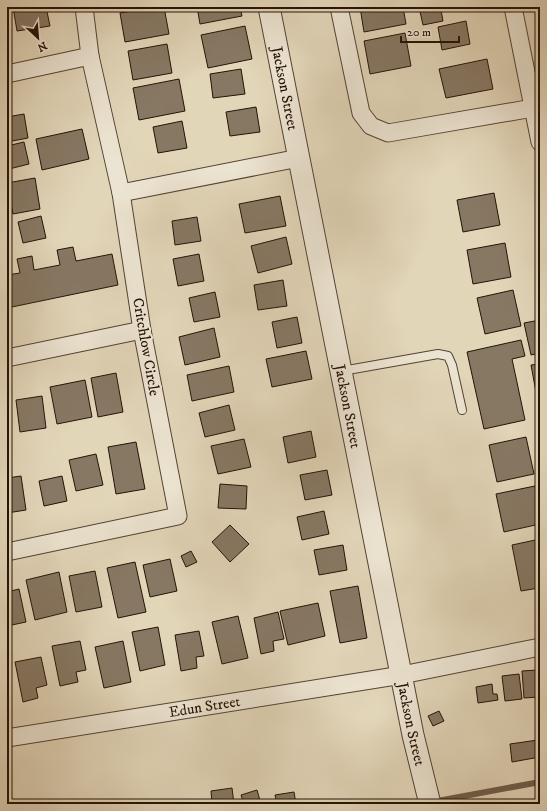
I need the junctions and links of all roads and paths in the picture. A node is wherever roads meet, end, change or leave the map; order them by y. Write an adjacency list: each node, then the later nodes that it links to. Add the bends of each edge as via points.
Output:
1 (84, 7): 5 (street, Critchlow Circle)
2 (269, 7): 9 (street, Jackson Street)
3 (339, 7): 7 (street, via 361,113 371,126 388,133)
4 (513, 7): 7 (street)
5 (90, 56): 6 (street); 10 (street, Critchlow Circle)
6 (7, 74)
7 (532, 108): 8 (street)
8 (540, 142)
9 (299, 158): 10 (street); 13 (street, Jackson Street)
10 (121, 193): 11 (street, Critchlow Circle)
11 (142, 330): 12 (street); 15 (street, Critchlow Circle, via 178,516)
12 (7, 358)
13 (341, 371): 14 (lane, via 438,354 448,356); 17 (street, Jackson Street)
14 (462, 410)
15 (7, 552)
16 (540, 648): 17 (street, Edun Street)
17 (402, 675): 18 (street, Edun Street); 19 (street, Jackson Street)
18 (7, 738)
19 (428, 796)

